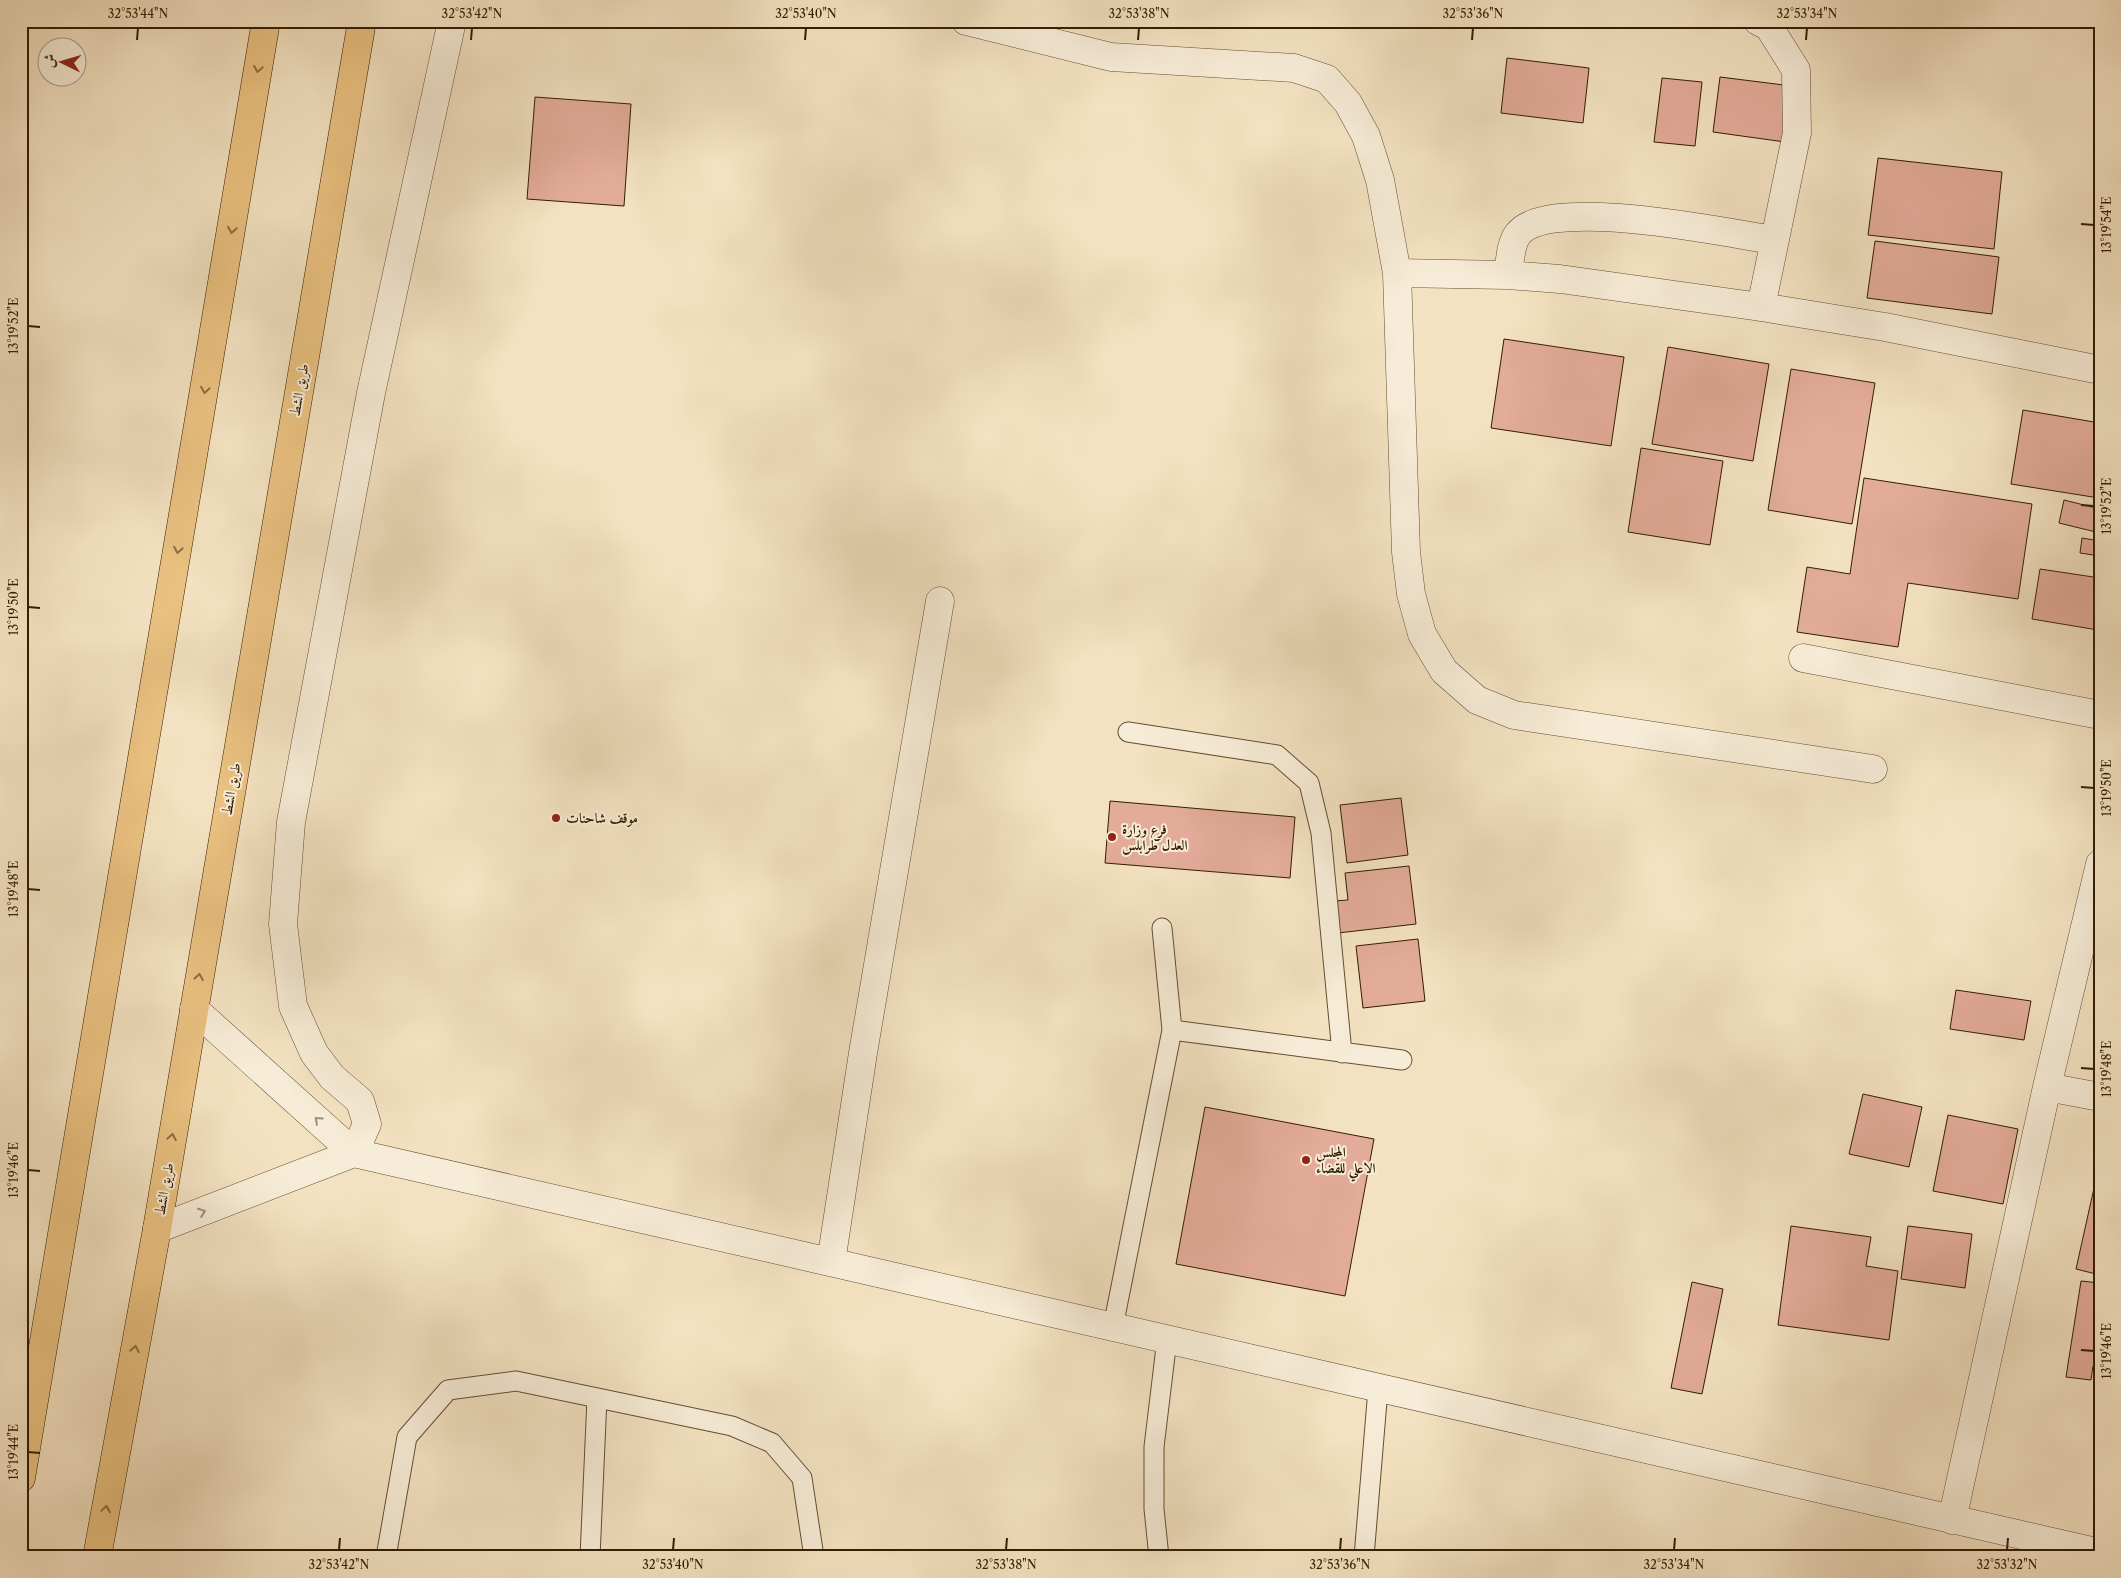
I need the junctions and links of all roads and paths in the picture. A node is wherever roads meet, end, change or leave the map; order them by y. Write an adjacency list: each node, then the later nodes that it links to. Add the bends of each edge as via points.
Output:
1 (266, 21): 31 (highway, one-way to 31)
2 (362, 21): 18 (highway, طريق الشط, one-way to 2)
3 (452, 21): 24 (street, via 369,402 292,822 283,914 294,1006 314,1054 332,1077 360,1101 366,1124)
4 (966, 21): 7 (street, via 1111,56 1294,68 1327,79 1348,103 1366,136 1380,180)
5 (1758, 21): 6 (street, via 1770,28 1796,70 1797,133)
6 (1774, 240): 8 (street, via 1614,217 1558,218 1537,222 1518,234); 9 (street)
7 (1397, 273): 8 (street); 15 (street, via 1406,552 1422,634 1444,672 1477,700 1514,715)
8 (1508, 275): 9 (street, via 1560,279)
9 (1761, 307): 10 (street)
10 (2100, 370)
11 (940, 602): 26 (street)
12 (1803, 658): 13 (street)
13 (2100, 715)
14 (1128, 732): 20 (lane, via 1277,755 1309,783 1321,833)
15 (1873, 769)
16 (2100, 864): 22 (street)
17 (1162, 928): 19 (lane)
18 (194, 1008): 24 (street, one-way to 18); 25 (highway, طريق الشط, one-way to 18)
19 (1172, 1030): 20 (lane); 27 (lane)
20 (1342, 1053): 21 (lane)
21 (1402, 1060)
22 (2047, 1087): 23 (street); 32 (street)
23 (2100, 1097)
24 (354, 1153): 25 (street, one-way to 24); 26 (street)
25 (157, 1229): 34 (highway, طريق الشط, one-way to 25)
26 (831, 1262): 27 (street)
27 (1114, 1327): 28 (street)
28 (1167, 1339): 29 (street); 38 (lane, via 1154,1447 1154,1509)
29 (1378, 1389): 32 (street); 39 (lane)
30 (597, 1398): 35 (lane, via 516,1381 448,1390 407,1437); 36 (lane); 37 (lane, via 732,1426 772,1443 802,1478)
31 (21, 1478)
32 (1952, 1520): 33 (street)
33 (2097, 1554)
34 (97, 1557)
35 (386, 1557)
36 (590, 1557)
37 (814, 1557)
38 (1159, 1557)
39 (1364, 1557)

